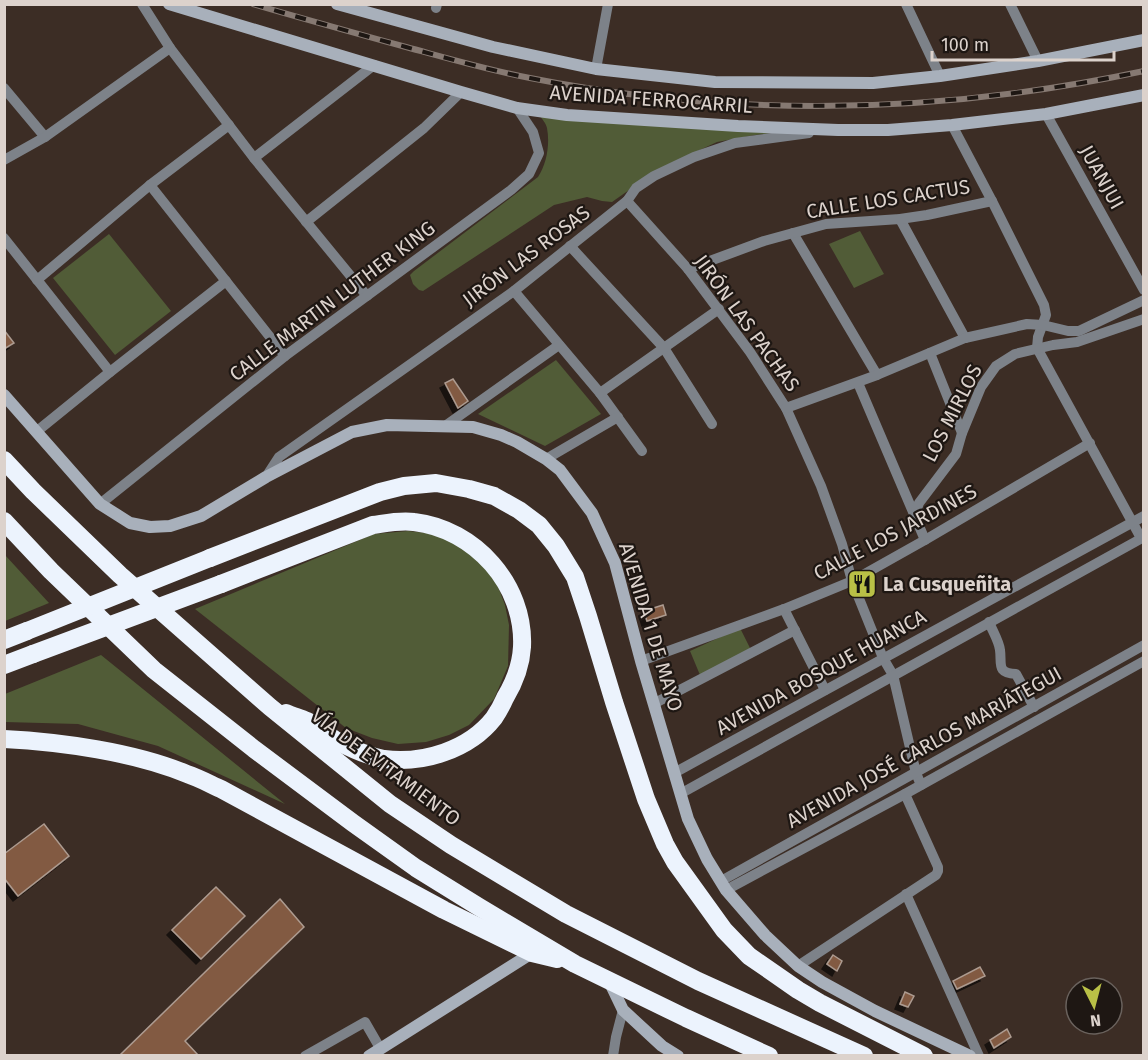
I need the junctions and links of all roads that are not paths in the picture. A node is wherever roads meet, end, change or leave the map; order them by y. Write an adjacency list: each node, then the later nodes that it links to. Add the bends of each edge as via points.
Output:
1 (142, 4): 8 (street)
2 (168, 4): 10 (main road, AVENIDA FERROCARRIL)
3 (337, 4): 11 (main road, AVENIDA FERROCARRIL, via 493,47)
4 (608, 4): 11 (street)
5 (906, 4): 12 (street)
6 (1010, 4): 9 (street)
7 (1143, 40): 9 (main road, AVENIDA FERROCARRIL)
8 (170, 48): 18 (street); 21 (street)
9 (1038, 61): 12 (main road, AVENIDA FERROCARRIL)
10 (374, 65): 14 (main road, AVENIDA FERROCARRIL); 22 (street)
11 (596, 69): 12 (main road, AVENIDA FERROCARRIL, via 715,82 873,83)
12 (940, 76)
13 (4, 88): 21 (street)
14 (460, 92): 16 (main road, AVENIDA FERROCARRIL); 28 (street, via 424,128)
15 (1143, 95): 17 (main road, AVENIDA FERROCARRIL)
16 (517, 108): 20 (main road, AVENIDA FERROCARRIL, via 567,115); 37 (street, CALLE MARTIN LUTHER KING, via 533,132 539,153 529,174)
17 (1046, 114): 19 (main road, AVENIDA FERROCARRIL); 35 (street, JUANJUI)
18 (229, 125): 22 (street); 24 (street)
19 (952, 125): 20 (main road, AVENIDA FERROCARRIL); 26 (street)
20 (838, 130): 25 (street, JIRÓN LAS ROSAS, via 725,146 654,176 636,188)
21 (45, 137): 23 (street)
22 (254, 158): 28 (street)
23 (4, 160)
24 (150, 185): 33 (street); 34 (street)
25 (627, 201): 31 (street, JIRÓN LAS ROSAS); 32 (street, JIRÓN LAS PACHAS)
26 (992, 201): 27 (street, CALLE LOS CACTUS); 41 (street, via 1044,305)
27 (900, 219): 29 (street, CALLE LOS CACTUS, via 826,224); 42 (street)
28 (306, 222): 37 (street)
29 (793, 233): 32 (street, CALLE LOS CACTUS); 49 (street)
30 (4, 238): 33 (street)
31 (570, 246): 36 (street, JIRÓN LAS ROSAS); 44 (street)
32 (688, 269): 39 (street, JIRÓN LAS PACHAS)
33 (37, 280): 48 (street)
34 (226, 281): 47 (street); 48 (street)
35 (1143, 290)
36 (514, 291): 43 (street); 63 (street, JIRÓN LAS ROSAS, via 279,457)
37 (366, 296): 47 (street, CALLE MARTIN LUTHER KING)
38 (1143, 300): 41 (street, via 1079,331)
39 (719, 309): 44 (street); 53 (street, JIRÓN LAS PACHAS)
40 (1143, 319): 45 (street, LOS MIRLOS, via 1077,342)
41 (1043, 325): 42 (street, via 1027,324); 45 (street)
42 (965, 338): 46 (street)
43 (560, 345): 51 (street); 56 (street)
44 (664, 348): 51 (street); 55 (street)
45 (1037, 348): 58 (street, LOS MIRLOS, via 1014,354 996,366 981,387); 59 (street)
46 (930, 353): 49 (street); 58 (street)
47 (285, 356): 64 (street, CALLE MARTIN LUTHER KING)
48 (110, 372): 57 (street)
49 (877, 375): 50 (street)
50 (858, 383): 53 (street); 66 (street)
51 (600, 393): 54 (street)
52 (4, 395): 57 (main road, AVENIDA 1 DE MAYO)
53 (786, 408): 71 (street, JIRÓN LAS PACHAS, via 821,486)
54 (618, 417): 60 (street); 61 (street)
55 (712, 424)
56 (445, 426): 61 (main road, AVENIDA 1 DE MAYO, via 501,435); 63 (main road, AVENIDA 1 DE MAYO, via 387,425 352,432)
57 (36, 432): 64 (main road, AVENIDA 1 DE MAYO)
58 (962, 433): 66 (street, LOS MIRLOS, via 956,454 919,504)
59 (1090, 443): 68 (street); 70 (street, CALLE LOS JARDINES)
60 (642, 451)
61 (546, 459): 81 (main road, AVENIDA 1 DE MAYO, via 560,470 592,513 615,563)
62 (4, 460): 86 (highway, VÍA DE EVITAMIENTO, via 120,575)
63 (266, 477): 64 (main road, AVENIDA 1 DE MAYO, via 201,516 170,526 130,523)
64 (100, 504)
65 (1143, 516): 68 (street, AVENIDA BOSQUE HUANCA)
66 (914, 517): 70 (street)
67 (4, 521): 97 (highway, via 154,670 254,749 416,868)
68 (1132, 522): 69 (street); 72 (street, AVENIDA BOSQUE HUANCA)
69 (1142, 538): 74 (street)
70 (925, 540): 71 (street, CALLE LOS JARDINES)
71 (852, 580): 73 (street, CALLE LOS JARDINES); 79 (street, JIRÓN LAS PACHAS)
72 (1000, 594): 74 (street); 79 (street, AVENIDA BOSQUE HUANCA)
73 (784, 609): 76 (street); 81 (street, CALLE LOS JARDINES)
74 (1009, 611): 75 (street)
75 (989, 622): 83 (street); 87 (street, via 1000,649 1000,665 1008,674 1016,674)
76 (795, 630): 84 (street); 85 (street)
77 (4, 640): 108 (highway, bridge, via 369,495 436,483 494,496 539,525 575,577 639,777 665,844 724,930 749,956 798,990)
78 (1143, 645): 87 (street, AVENIDA JOSÉ CARLOS MARIÁTEGUI)
79 (883, 658): 83 (street, JIRÓN LAS PACHAS); 84 (street, AVENIDA BOSQUE HUANCA)
80 (1143, 660): 91 (street, AVENIDA JOSÉ CARLOS MARIÁTEGUI)
81 (641, 662): 85 (main road, AVENIDA 1 DE MAYO)
82 (4, 665): 86 (highway, bridge, via 373,525 394,521 437,527 461,537 497,568 520,620 520,663 514,683 494,718 464,743 425,758 384,759 365,754 307,721)
83 (893, 675): 90 (street, JIRÓN LAS PACHAS); 92 (street)
84 (825, 690): 89 (street, AVENIDA BOSQUE HUANCA)
85 (655, 703): 89 (main road, AVENIDA 1 DE MAYO)
86 (270, 707): 107 (highway, VÍA DE EVITAMIENTO, via 390,804 536,897 698,981)
87 (1034, 707): 90 (street, AVENIDA JOSÉ CARLOS MARIÁTEGUI)
88 (4, 740): 96 (highway, via 81,747 187,773)
89 (674, 773): 92 (main road, AVENIDA 1 DE MAYO)
90 (916, 773): 91 (street, JIRÓN LAS PACHAS); 94 (street, AVENIDA JOSÉ CARLOS MARIÁTEGUI)
91 (921, 785): 93 (street, AVENIDA JOSÉ CARLOS MARIÁTEGUI)
92 (680, 794): 94 (main road, AVENIDA 1 DE MAYO, via 696,837)
93 (905, 794): 94 (street, AVENIDA JOSÉ CARLOS MARIÁTEGUI); 95 (street, via 938,867 936,874)
94 (724, 886): 98 (main road, AVENIDA 1 DE MAYO, via 765,935)
95 (906, 894): 98 (street); 110 (street)
96 (532, 953): 97 (highway); 101 (main road)
97 (575, 964): 99 (highway)
98 (798, 966): 109 (main road, AVENIDA 1 DE MAYO, via 875,1011)
99 (609, 981): 100 (main road); 106 (highway)
100 (623, 1010): 104 (street); 105 (main road)
101 (380, 1048): 102 (street, via 365,1022); 103 (main road)
102 (305, 1056)
103 (369, 1056)
104 (613, 1056)
105 (678, 1056)
106 (768, 1056)
107 (864, 1056)
108 (924, 1056)
109 (970, 1056)
110 (979, 1056)

